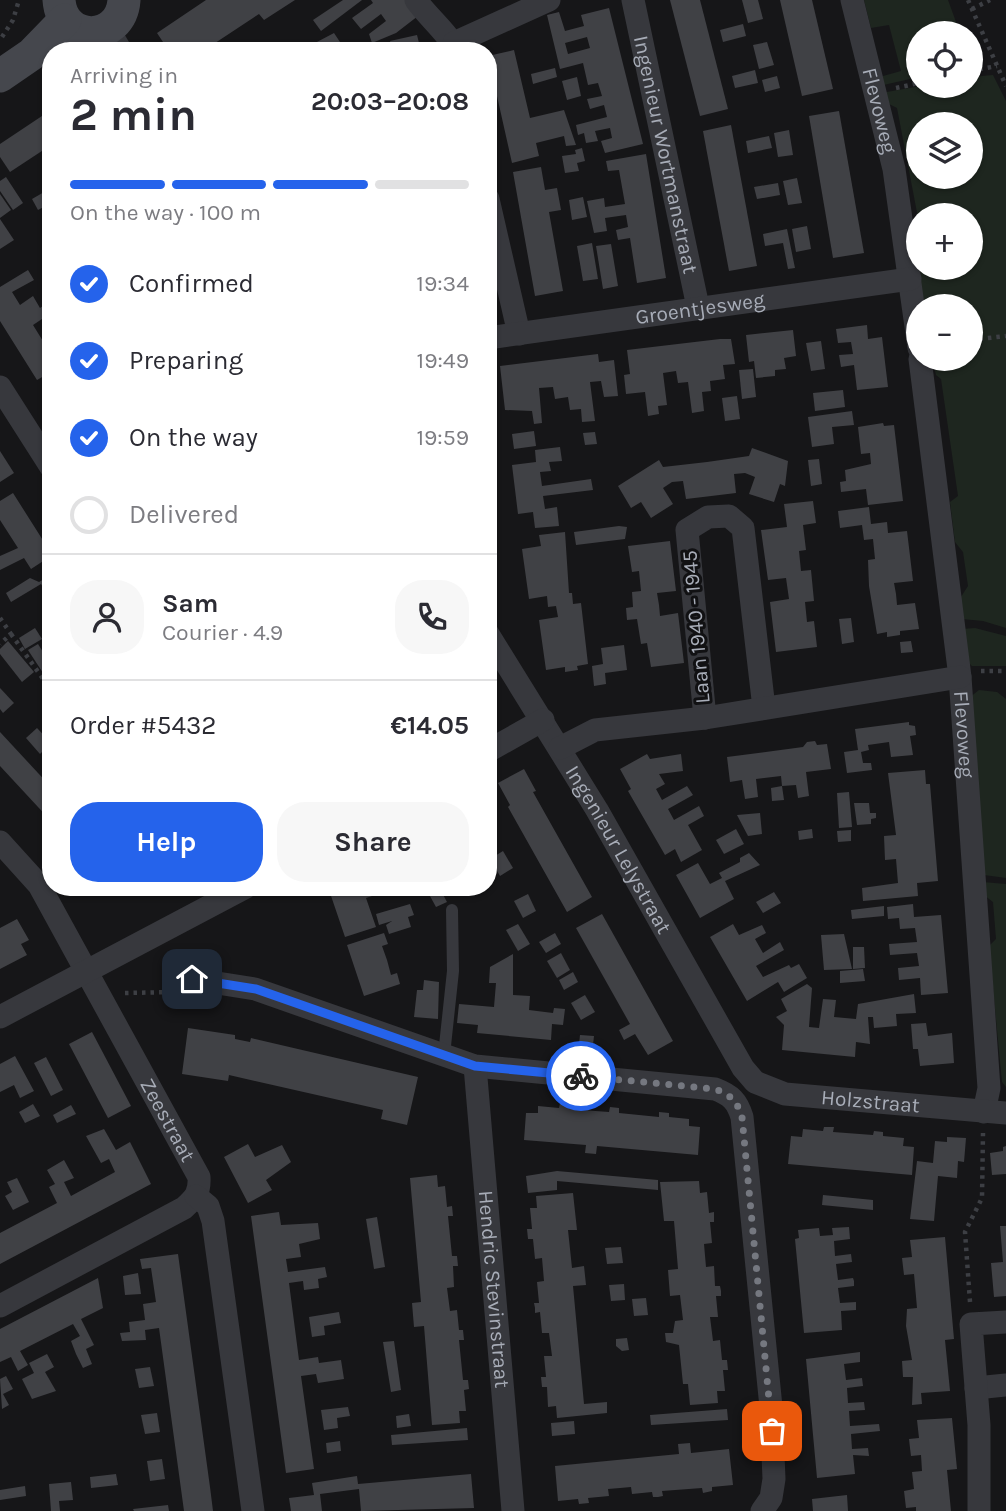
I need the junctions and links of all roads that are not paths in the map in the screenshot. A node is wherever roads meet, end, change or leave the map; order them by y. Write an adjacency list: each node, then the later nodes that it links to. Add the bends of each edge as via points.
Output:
1 (124, 0): 7 (street)
2 (416, 0): 8 (street)
3 (549, 0): 9 (street)
4 (633, 0): 14 (street, Ingenieur Wortmanstraat)
5 (852, 0): 12 (street, Flevoweg, via 894,169)
6 (62, 10): 7 (street, via 81,32); 10 (street, via 32,54)
7 (115, 40)
8 (450, 42)
9 (465, 42)
10 (0, 76)
11 (497, 238): 15 (street)
12 (906, 252)
13 (906, 280): 14 (street, Groentjesweg)
14 (698, 307): 15 (street, Groentjesweg)
15 (519, 334): 16 (street, Groentjesweg)
16 (497, 337)
17 (922, 371): 21 (street, Flevoweg)
18 (0, 387): 19 (street)
19 (42, 453)
20 (497, 648): 24 (street, Ingenieur Lelystraat)
21 (960, 677): 22 (street, Laan 1940 - 1945); 38 (street, Flevoweg, via 989,1088)
22 (764, 708): 23 (street, Laan 1940 - 1945); 23 (street, Laan 1940 - 1945, via 743,528 729,516 708,517 687,530)
23 (705, 718): 26 (street, Laan 1940 - 1945, via 595,730)
24 (543, 720): 25 (street); 26 (street, Ingenieur Lelystraat)
25 (497, 746)
26 (560, 748): 37 (street, Ingenieur Lelystraat)
27 (0, 842): 28 (street, Zeestraat)
28 (42, 891)
29 (45, 896): 32 (street, Zeestraat)
30 (229, 896): 32 (street)
31 (452, 910): 35 (lane, via 453,971)
32 (87, 973): 34 (street); 39 (street, Zeestraat, via 199,1177)
33 (192, 979): 35 (street, via 256,989)
34 (0, 1017)
35 (444, 1055): 36 (street)
36 (475, 1066): 45 (street, Hendric Stevinstraat); 46 (street, via 715,1089 737,1103 771,1407 774,1479 771,1498)
37 (743, 1068): 38 (street, Holzstraat, via 755,1082 785,1094)
38 (995, 1113)
39 (197, 1196): 40 (street, via 184,1208); 44 (street, Zeestraat, via 208,1206 213,1221)
40 (0, 1306)
41 (1006, 1322): 43 (street, via 971,1324)
42 (1006, 1385): 43 (street)
43 (976, 1388): 47 (street)
44 (253, 1511)
45 (513, 1511)
46 (762, 1511)
47 (979, 1511)

